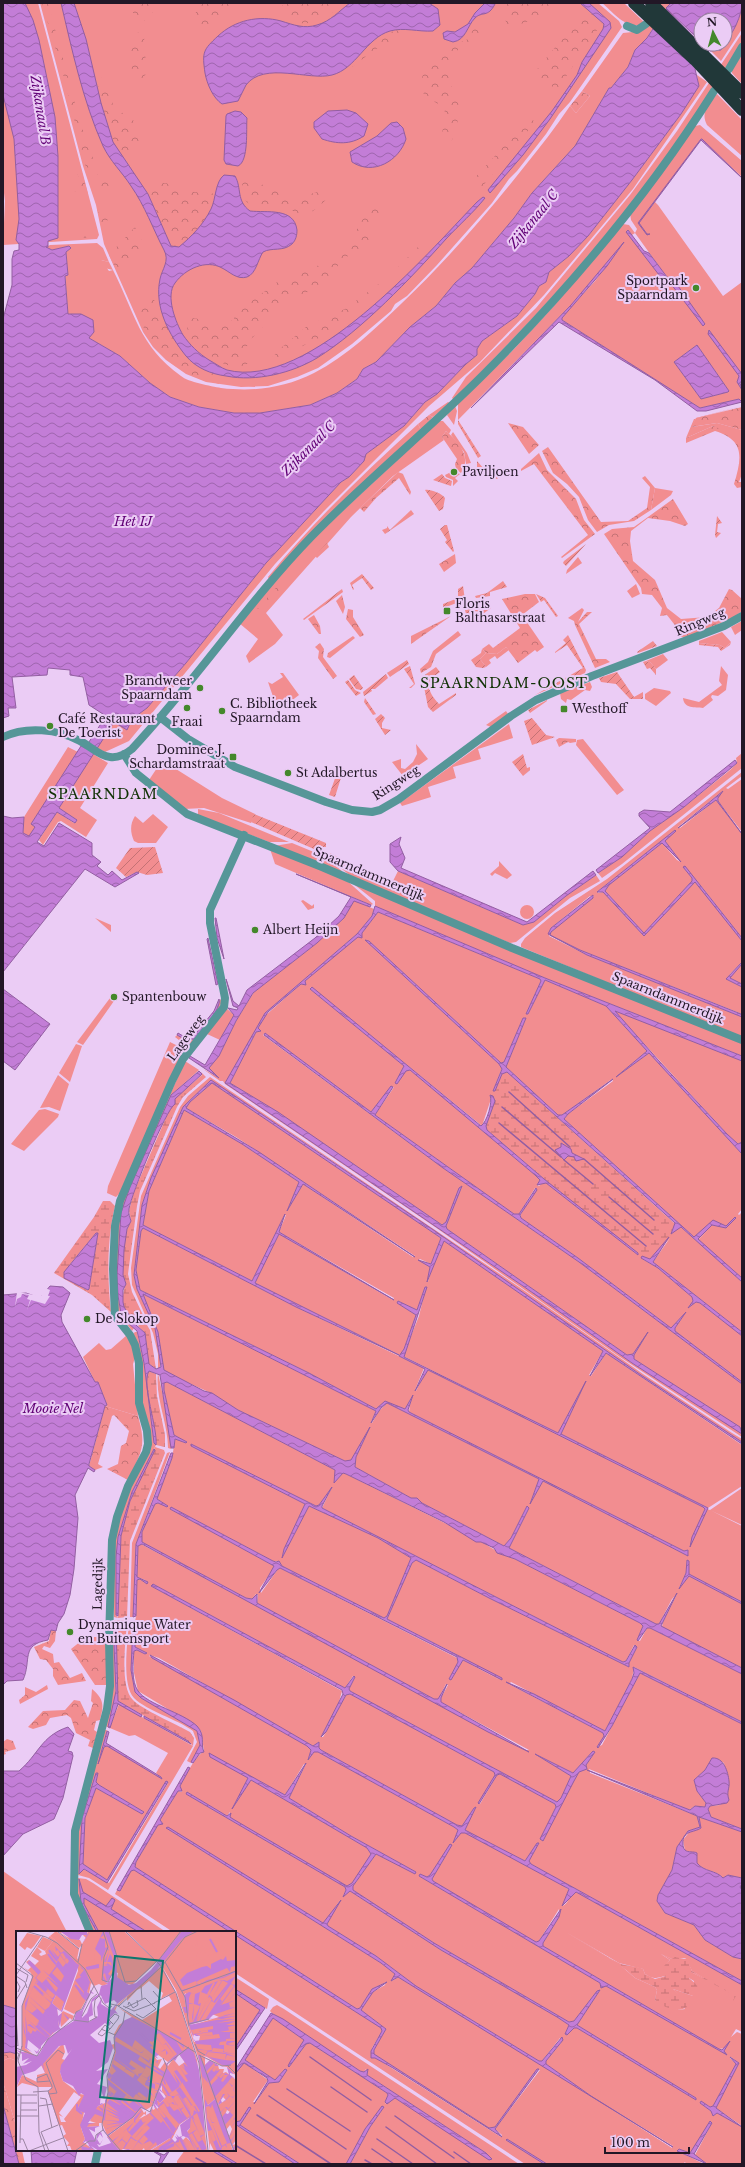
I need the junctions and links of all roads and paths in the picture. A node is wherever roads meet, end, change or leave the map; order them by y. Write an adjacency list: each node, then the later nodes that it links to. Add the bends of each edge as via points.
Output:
1 (634, 3): 8 (highway, via 695,60)
2 (651, 3): 8 (highway)
3 (646, 24): 4 (street, via 637,30)
4 (627, 26)
5 (742, 47): 6 (street)
6 (728, 69)
7 (714, 91): 11 (street, via 637,201 579,271 483,376 327,522 280,570)
8 (735, 91): 9 (highway)
9 (742, 110)
10 (742, 616): 11 (street, Ringweg, via 724,626 592,676 530,704 399,799 372,812 352,810 326,802 235,767 188,739)
11 (160, 717): 13 (street, via 132,749)
12 (3, 737): 13 (street, via 22,730 34,729 78,740 110,757)
13 (124, 754): 14 (street, Spaarndammerdijk, via 136,773 187,814)
14 (244, 835): 15 (street, Spaarndammerdijk, via 588,979); 16 (street, Lageweg, via 210,910 210,922 225,998 224,1007 183,1059 120,1201 115,1226)
15 (742, 1040)
16 (115, 1316): 17 (street, Lagedijk, via 135,1345 139,1363 139,1403 148,1444 128,1486 117,1516 112,1540 110,1686 107,1709 75,1832 74,1894)
17 (90, 1931)
18 (98, 2151): 19 (street)
19 (95, 2164)

